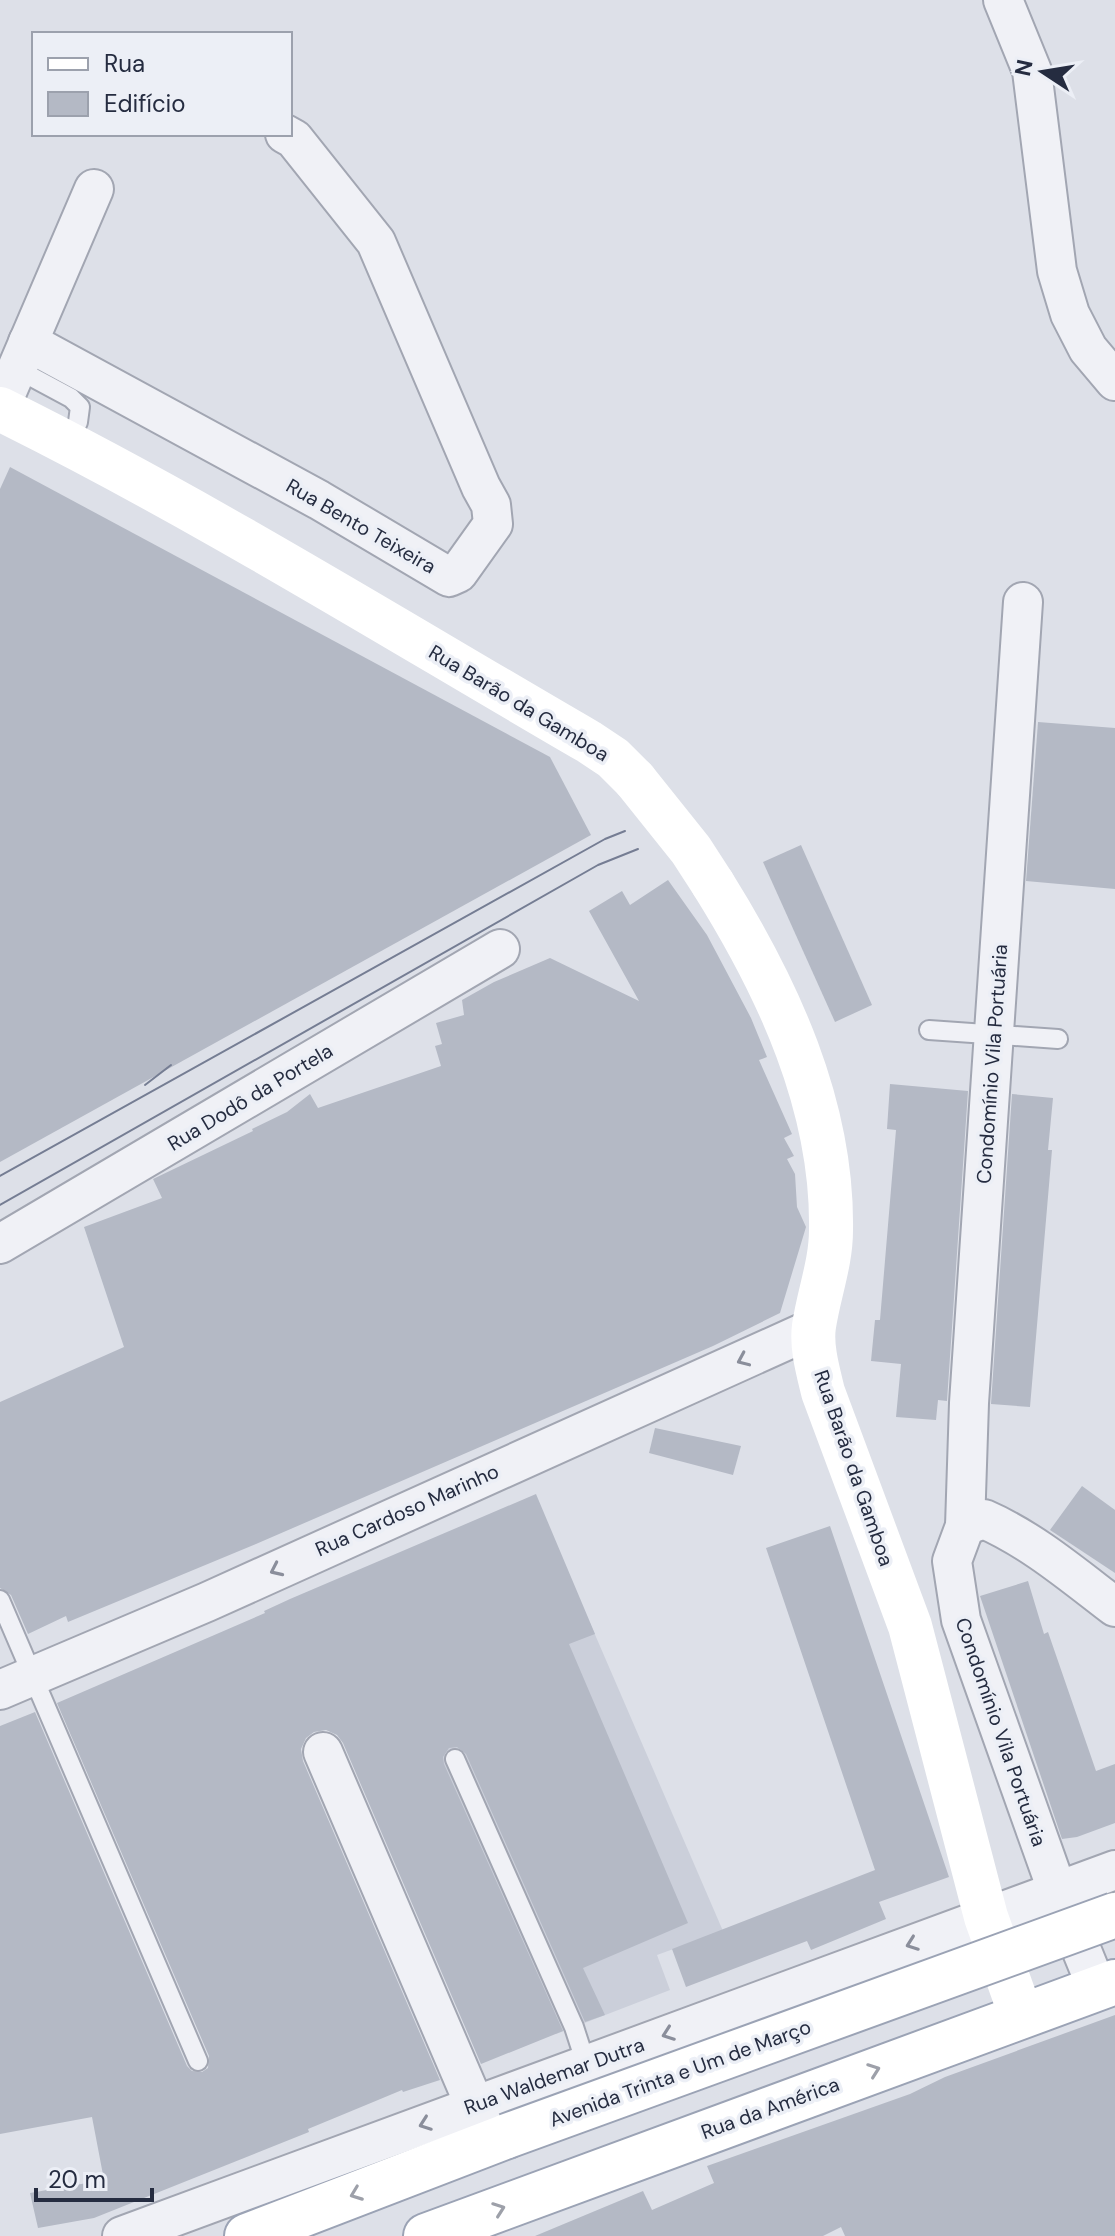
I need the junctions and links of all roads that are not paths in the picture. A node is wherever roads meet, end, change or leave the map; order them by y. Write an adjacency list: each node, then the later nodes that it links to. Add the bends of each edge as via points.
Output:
1 (1003, 0): 5 (street, via 1032,71 1057,271 1088,349)
2 (289, 136): 4 (street, Rua Bento Teixeira, via 376,242 491,505 493,524 458,573 449,577 319,500)
3 (94, 189): 4 (street)
4 (22, 355): 6 (street); 7 (lane, via 80,407)
5 (1115, 381)
6 (0, 408): 7 (street, Rua Barão da Gamboa)
7 (68, 444): 14 (street, Rua Barão da Gamboa, bridge, via 589,742 635,780 691,850 768,976 814,1103 828,1163 831,1237)
8 (1023, 602): 11 (street, Condomínio Vila Portuária)
9 (500, 949): 13 (street, Rua Dodô da Portela)
10 (929, 1030): 11 (lane)
11 (994, 1034): 12 (lane); 15 (street, Condomínio Vila Portuária)
12 (1058, 1039)
13 (0, 1244)
14 (814, 1328): 18 (street, Rua Cardoso Marinho, one-way to 18); 24 (street, Rua Barão da Gamboa, via 823,1392 910,1626)
15 (965, 1526): 17 (street, via 984,1519 999,1526); 22 (street, Condomínio Vila Portuária, via 952,1561 961,1620)
16 (0, 1600): 18 (lane)
17 (1115, 1607)
18 (16, 1683): 27 (lane)
19 (323, 1752): 29 (street)
20 (455, 1759): 28 (lane)
21 (1115, 1870): 22 (street, Rua Waldemar Dutra)
22 (1057, 1890): 24 (street, Rua Waldemar Dutra); 25 (street, Condomínio Vila Portuária)
23 (1115, 1915): 31 (street, Avenida Trinta e Um de Março, one-way to 31, bridge)
24 (986, 1917): 26 (street, Rua Barão da Gamboa); 28 (street, Rua Waldemar Dutra, one-way to 28)
25 (1106, 1985): 26 (street, Rua da América)
26 (1021, 2015): 32 (street, Rua da América, one-way to 26)
27 (198, 2061)
28 (586, 2064): 29 (street, Rua Waldemar Dutra)
29 (475, 2106): 30 (street, Rua Waldemar Dutra, one-way to 30)
30 (122, 2236)
31 (247, 2236)
32 (426, 2236)

